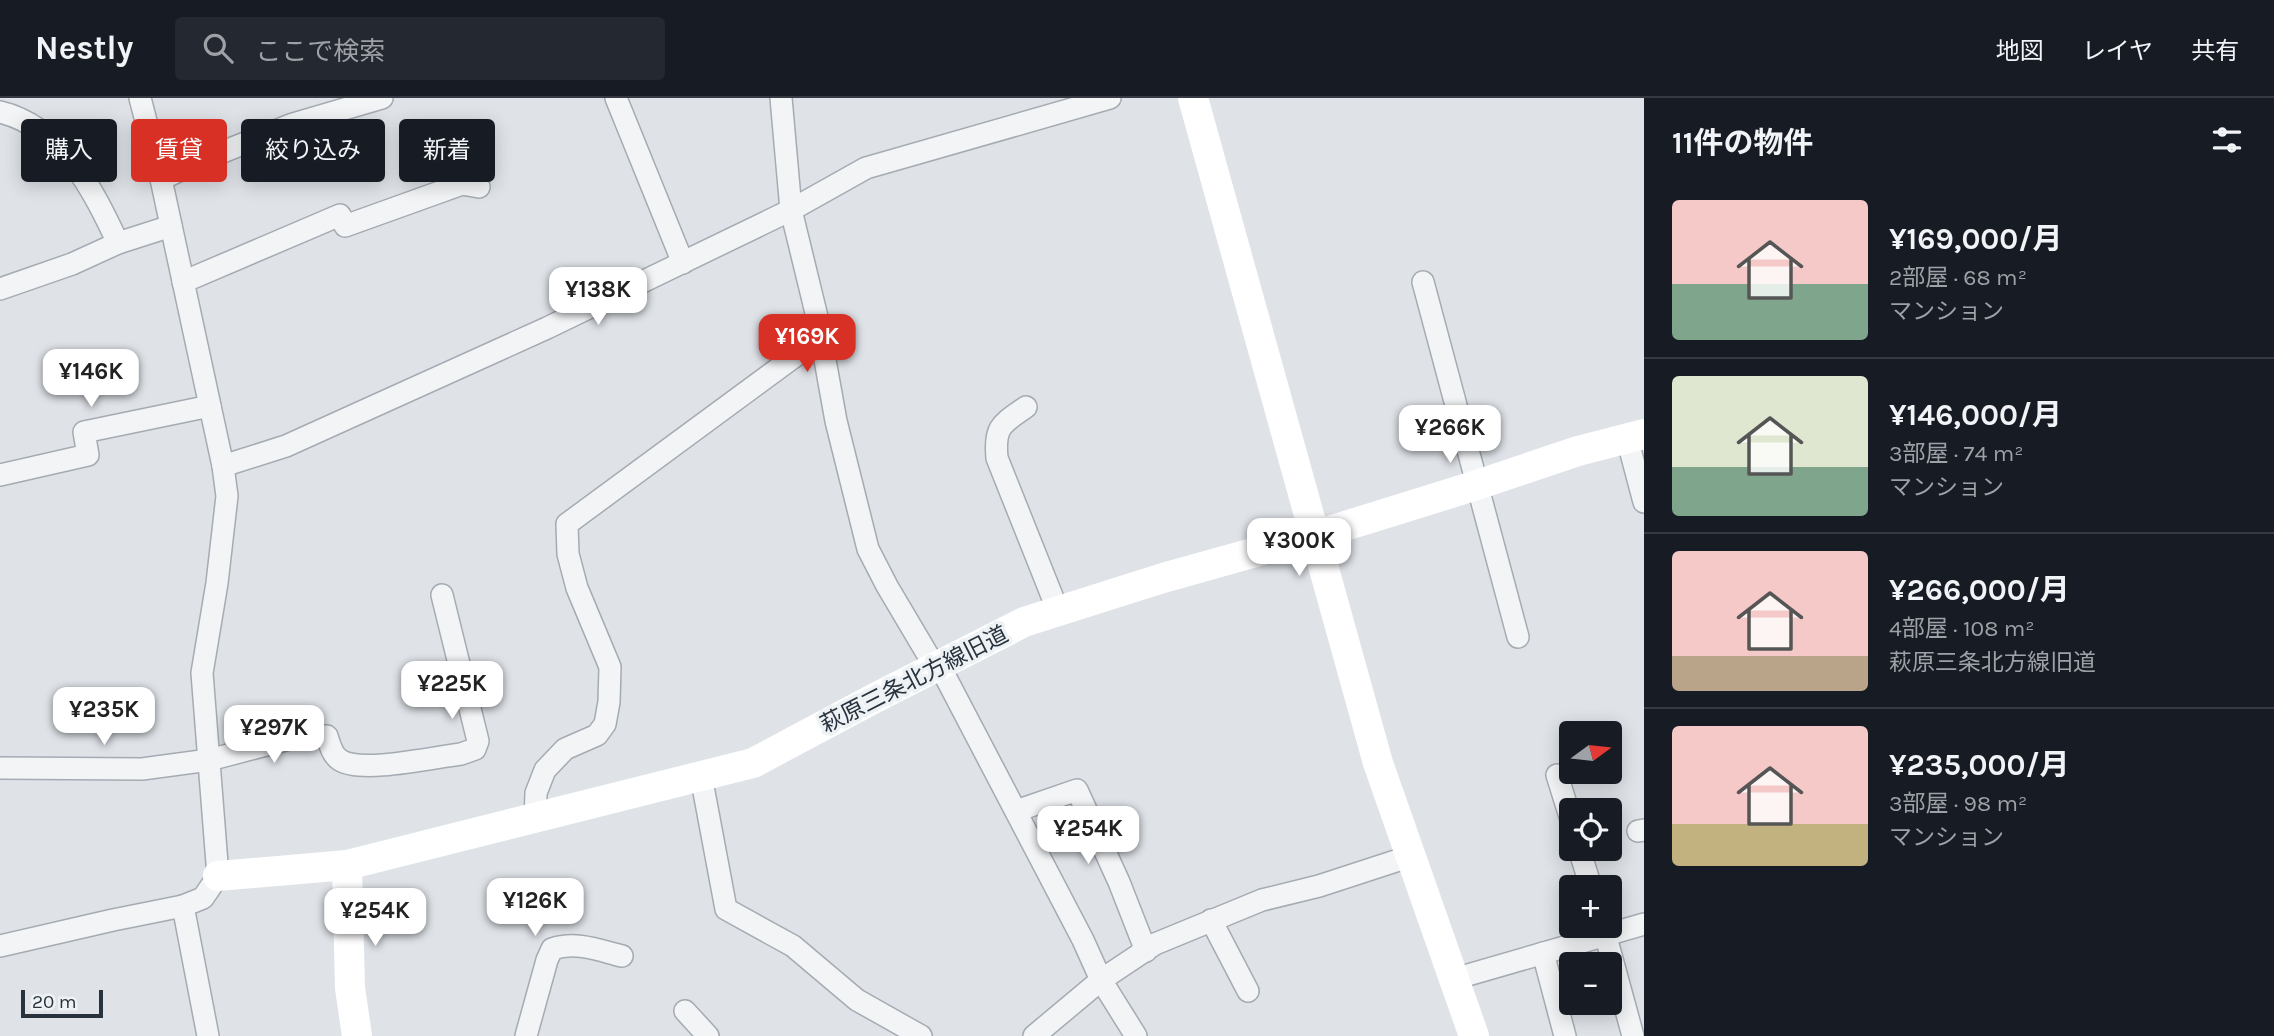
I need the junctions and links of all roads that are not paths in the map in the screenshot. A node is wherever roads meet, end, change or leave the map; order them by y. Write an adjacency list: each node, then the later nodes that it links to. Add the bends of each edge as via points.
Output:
1 (139, 98): 8 (street)
2 (382, 98): 9 (street, via 293,124)
3 (616, 98): 15 (street)
4 (782, 98): 12 (street)
5 (1110, 98): 12 (street, via 866,168)
6 (1193, 98): 27 (street)
7 (0, 112): 14 (street, via 17,116 72,161)
8 (145, 119)
9 (227, 150)
10 (162, 182): 13 (street)
11 (479, 187): 16 (street, via 463,184 345,226 340,215)
12 (791, 210): 15 (street); 19 (street)
13 (172, 226): 14 (street); 16 (street)
14 (118, 243): 18 (street)
15 (683, 263): 23 (street, via 286,446)
16 (183, 282): 20 (street)
17 (1423, 282): 25 (street)
18 (0, 289)
19 (821, 337): 31 (street, via 836,421 868,549); 38 (street, via 567,524 568,554 577,589 610,667 609,702 605,724 597,734 565,749 545,770 536,793)
20 (210, 406): 23 (street); 24 (street, via 84,432 88,454)
21 (1026, 407): 29 (street, via 999,426 997,458)
22 (1636, 436): 25 (street, 萩原三条北方線旧道); 26 (street)
23 (223, 466): 32 (street, via 227,496 202,673)
24 (0, 475)
25 (1477, 485): 27 (street, 萩原三条北方線旧道); 30 (street)
26 (1644, 502)
27 (1313, 536): 29 (street, 萩原三条北方線旧道); 39 (street, via 1378,763)
28 (442, 595): 32 (street, via 478,741 475,749 373,766 341,761 327,736 297,737)
29 (1058, 611): 31 (street, 萩原三条北方線旧道, via 1024,622)
30 (1518, 638)
31 (935, 667): 35 (street, 萩原三条北方線旧道, via 753,763); 37 (street, via 946,678)
32 (209, 760): 33 (street, via 142,769); 41 (street)
33 (0, 768)
34 (1557, 775): 36 (street)
35 (701, 776): 38 (street, 萩原三条北方線旧道); 60 (street, via 726,909 793,946 858,1000)
36 (1564, 798)
37 (1016, 811): 49 (street, via 1077,790); 53 (street)
38 (535, 819): 40 (street, 萩原三条北方線旧道)
39 (1410, 856): 43 (street); 52 (street)
40 (347, 865): 41 (street, 萩原三条北方線旧道); 57 (street, via 350,988)
41 (218, 876): 42 (street, via 203,898)
42 (183, 906): 48 (street); 56 (street)
43 (1211, 920): 49 (street); 54 (street)
44 (1644, 924): 45 (street)
45 (1622, 928)
46 (1585, 938): 50 (street)
47 (1606, 938): 65 (street)
48 (0, 946)
49 (1146, 951): 53 (street)
50 (1543, 953): 52 (street); 64 (street)
51 (622, 956): 58 (street, via 576,944 552,949)
52 (1454, 979): 63 (street)
53 (1101, 980): 61 (street); 62 (street)
54 (1248, 991)
55 (685, 1011): 59 (street)
56 (208, 1036)
57 (358, 1036)
58 (527, 1036)
59 (708, 1036)
60 (921, 1036)
61 (1034, 1036)
62 (1136, 1036)
63 (1475, 1036)
64 (1565, 1036)
65 (1633, 1036)

